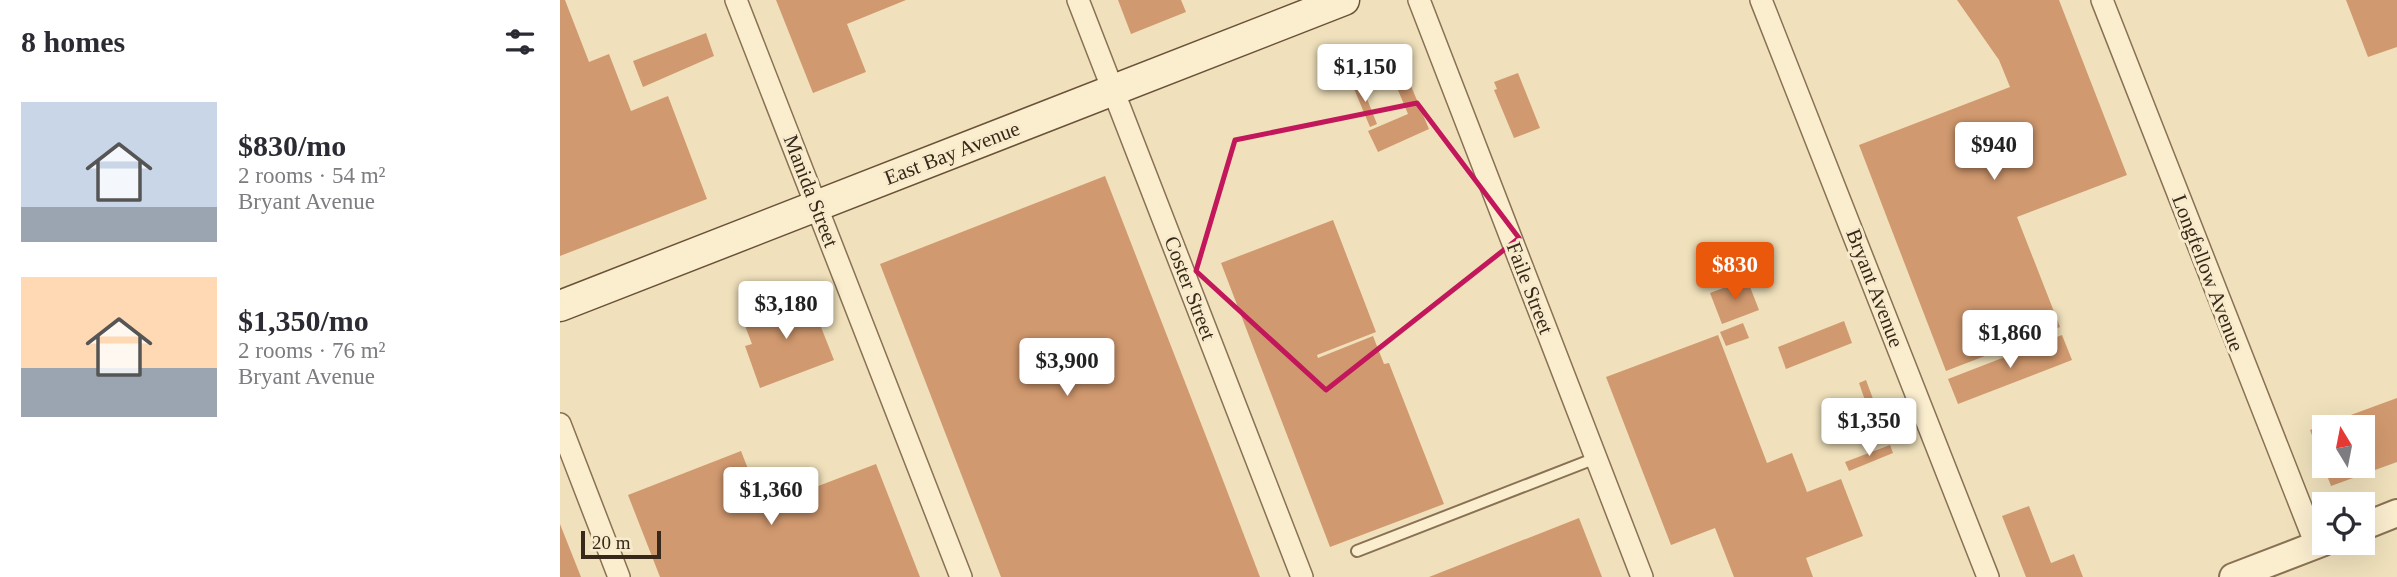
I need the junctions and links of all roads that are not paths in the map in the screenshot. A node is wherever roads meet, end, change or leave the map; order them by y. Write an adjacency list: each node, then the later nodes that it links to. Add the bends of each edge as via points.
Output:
1 (736, 0): 8 (street, Manida Street)
2 (1078, 0): 7 (street, Coster Street)
3 (1344, 0): 7 (main road, East Bay Avenue)
4 (1419, 0): 11 (street, Faile Street)
5 (1761, 0): 21 (street, Bryant Avenue)
6 (2102, 0): 14 (street, Longfellow Avenue)
7 (1114, 90): 8 (main road, East Bay Avenue); 19 (street, Coster Street)
8 (817, 206): 9 (main road, East Bay Avenue); 18 (street, Manida Street)
9 (560, 306)
10 (560, 424): 17 (street)
11 (1596, 458): 16 (lane); 20 (street, Faile Street)
12 (2397, 513): 13 (street)
13 (2375, 522)
14 (2312, 523)
15 (2312, 546): 22 (street)
16 (1357, 551)
17 (619, 577)
18 (961, 577)
19 (1302, 577)
20 (1642, 577)
21 (1988, 577)
22 (2233, 577)

